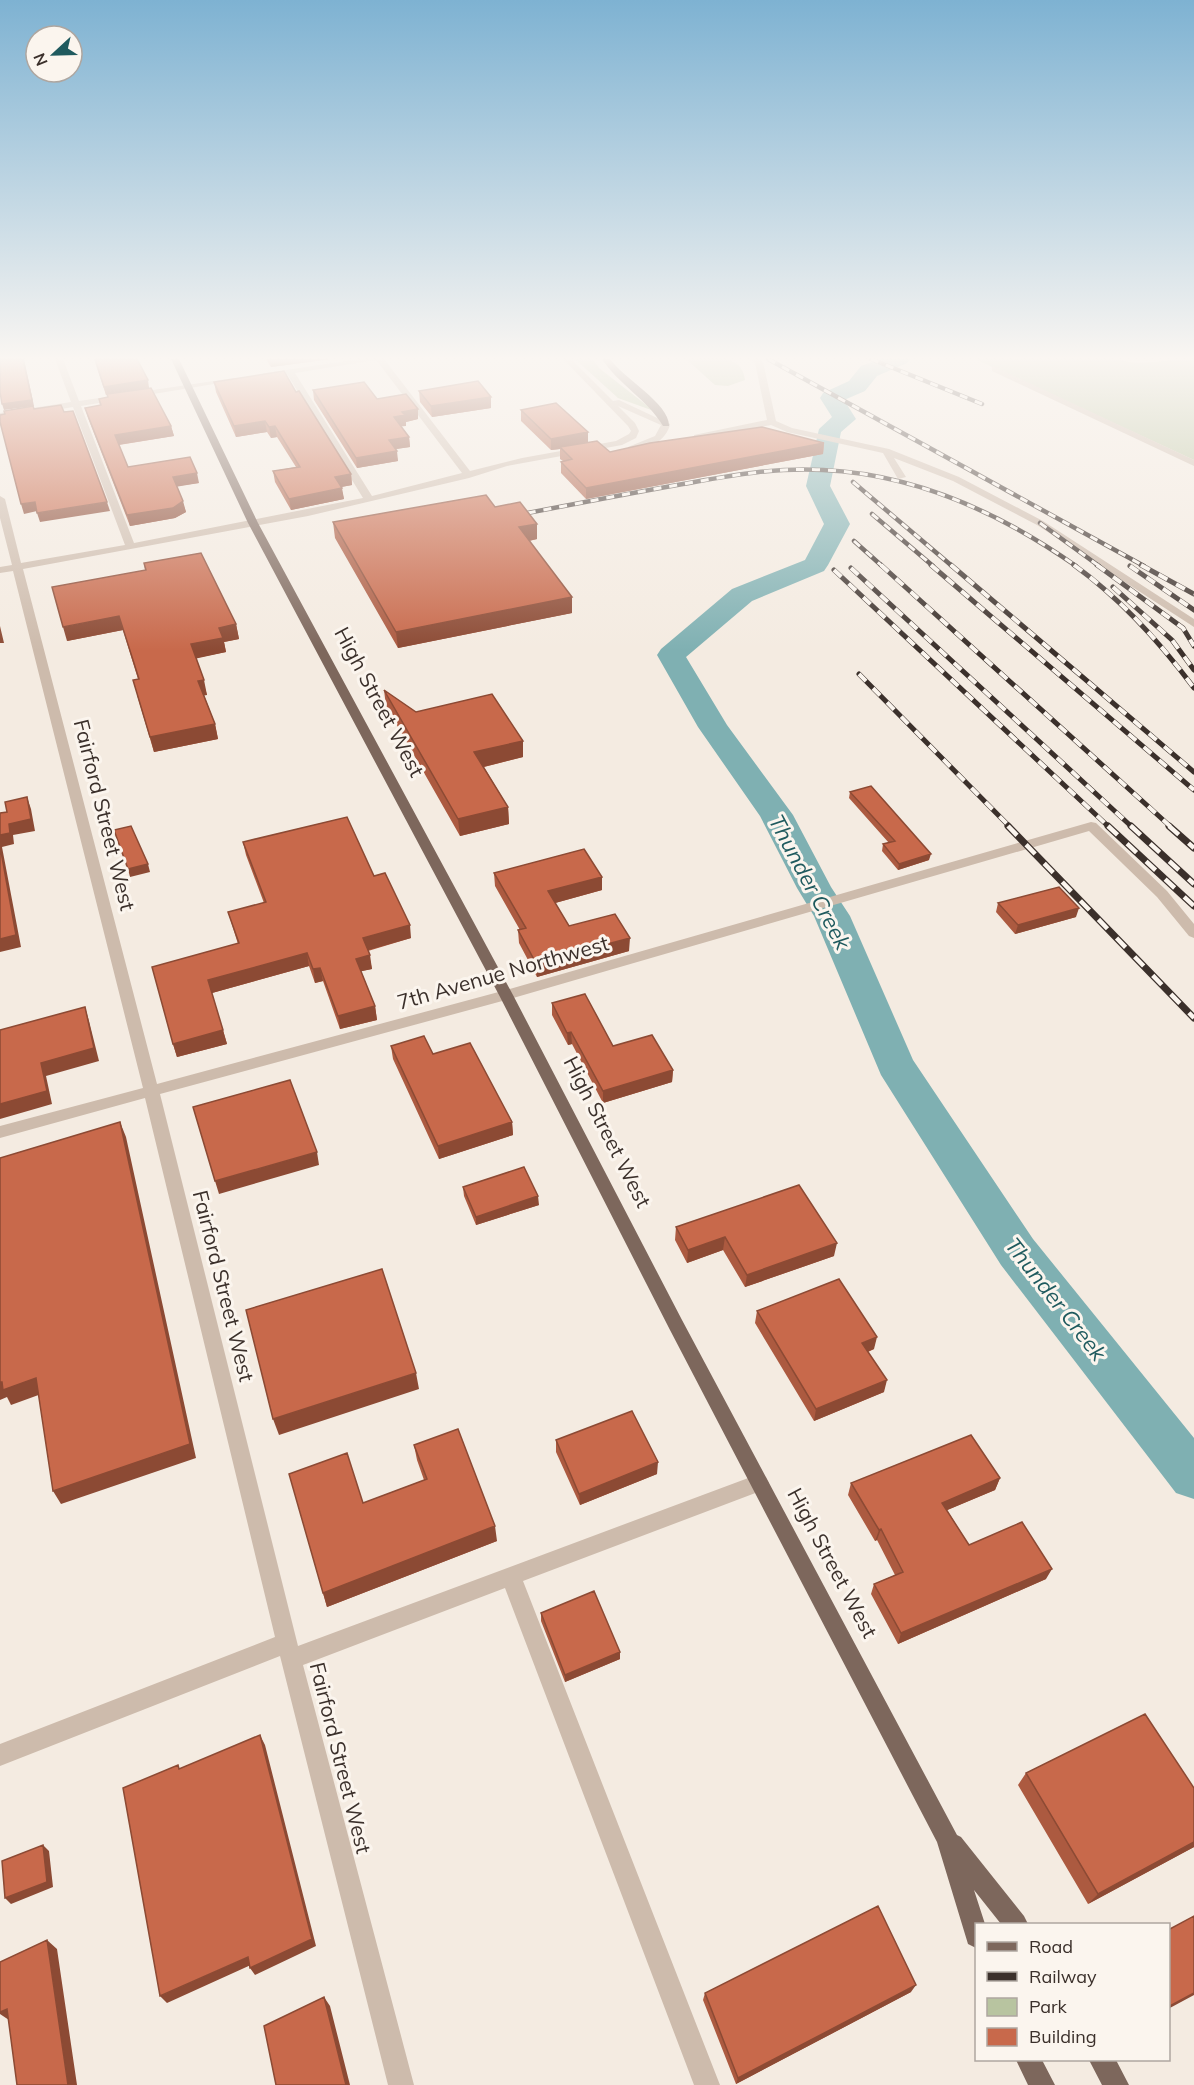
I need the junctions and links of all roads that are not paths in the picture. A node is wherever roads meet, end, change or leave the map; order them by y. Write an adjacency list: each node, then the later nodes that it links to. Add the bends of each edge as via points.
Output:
1 (95, 456): 16 (street)
2 (221, 456): 15 (main road, High Street West)
3 (342, 456): 14 (street)
4 (455, 456): 11 (street)
5 (548, 456): 11 (street)
6 (589, 456): 11 (street, via 495,475)
7 (889, 456): 12 (street)
8 (899, 456): 18 (street, via 956,479 1040,523)
9 (1180, 456): 10 (street)
10 (1194, 463)
11 (469, 475): 14 (street)
12 (901, 477)
13 (0, 499): 17 (street, Fairford Street West)
14 (369, 499): 15 (street)
15 (253, 524): 16 (street); 20 (main road, High Street West)
16 (129, 546): 17 (street)
17 (8, 568): 21 (street, Fairford Street West)
18 (1194, 624)
19 (1194, 933): 20 (street, 7th Avenue Northwest, via 1162,894 1091,826)
20 (506, 995): 21 (street, 7th Avenue Northwest); 23 (main road, High Street West)
21 (151, 1090): 22 (street, 7th Avenue Northwest); 25 (street, Fairford Street West)
22 (0, 1132)
23 (759, 1483): 24 (street); 27 (main road, High Street West)
24 (511, 1576): 25 (street); 33 (street)
25 (289, 1651): 26 (street); 32 (street, Fairford Street West)
26 (0, 1755)
27 (947, 1838): 28 (main road); 29 (main road, High Street West)
28 (1015, 1923)
29 (975, 1933)
30 (1030, 2061): 34 (main road)
31 (1103, 2061): 35 (main road)
32 (401, 2085)
33 (707, 2085)
34 (1042, 2085)
35 (1116, 2085)

